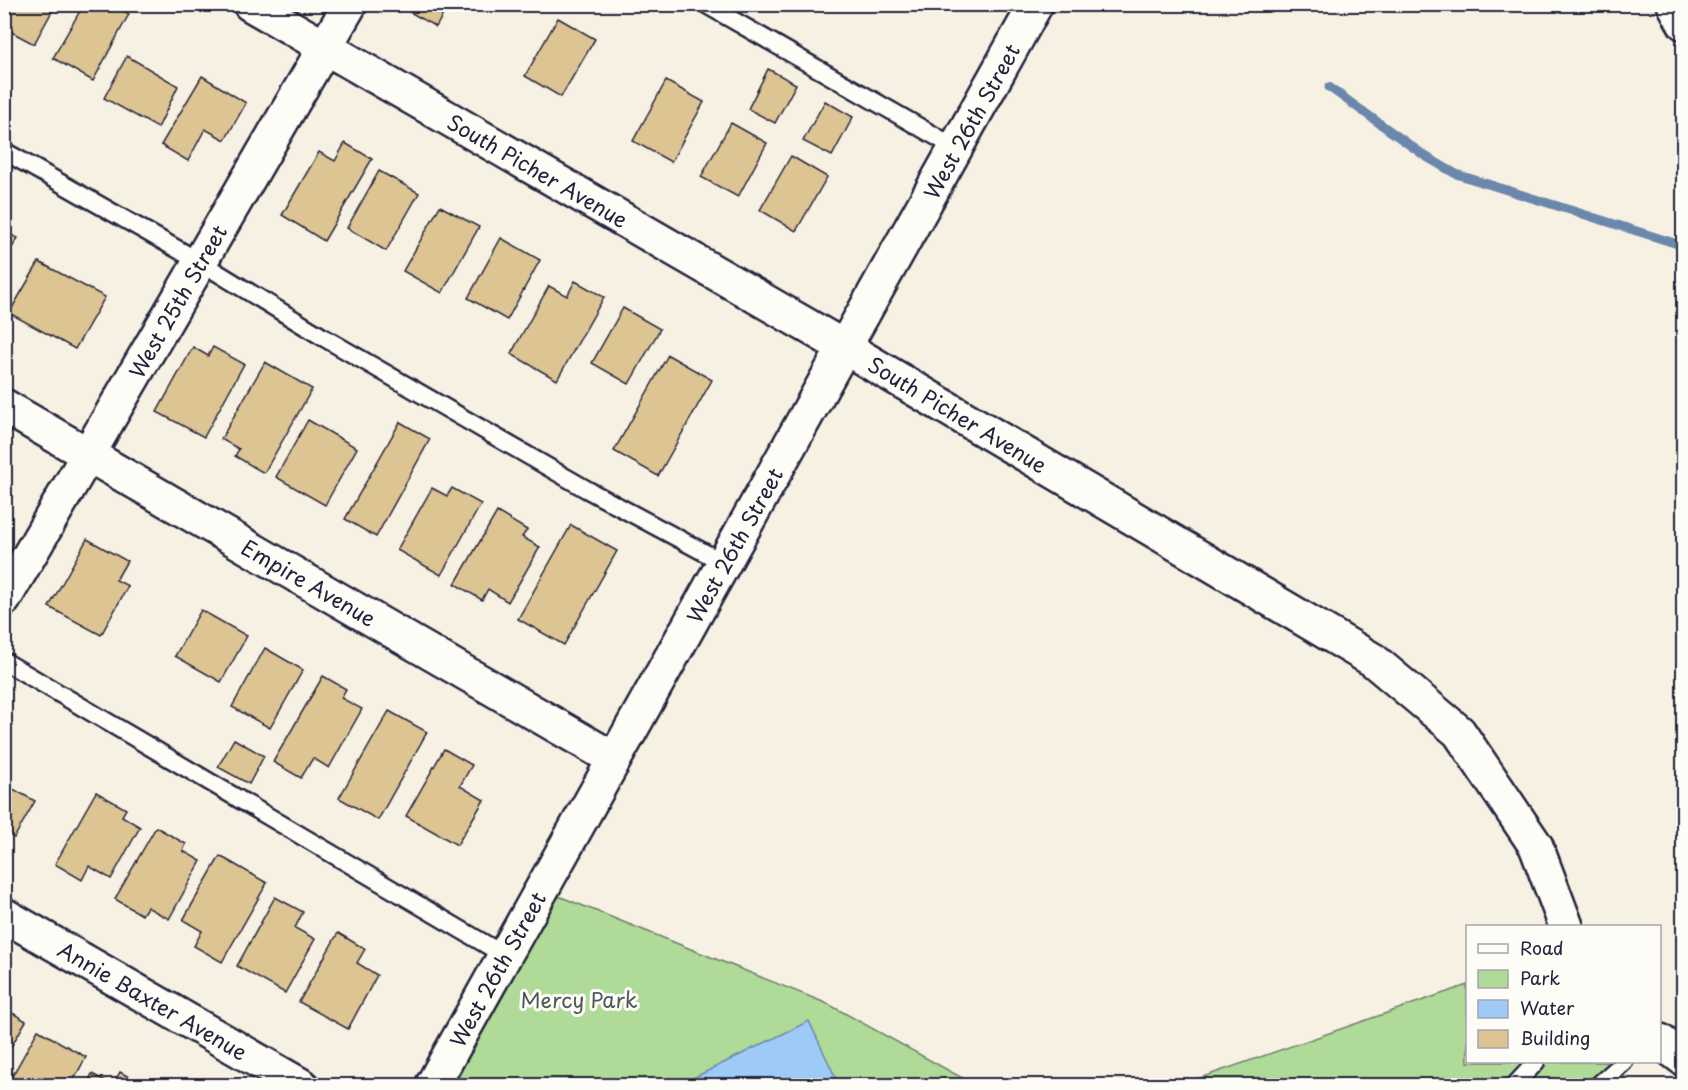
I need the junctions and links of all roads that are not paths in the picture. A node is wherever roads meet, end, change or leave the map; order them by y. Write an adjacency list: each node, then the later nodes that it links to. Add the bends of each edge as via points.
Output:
1 (250, 4): 7 (street, South Picher Avenue)
2 (350, 4): 7 (street, West 25th Street)
3 (705, 4): 8 (lane)
4 (1036, 4): 8 (street, West 26th Street)
5 (1674, 4): 6 (street)
6 (1683, 23)
7 (325, 48): 10 (street, West 25th Street); 11 (street, South Picher Avenue)
8 (956, 148): 11 (street, West 26th Street)
9 (4, 151): 10 (lane)
10 (200, 262): 13 (street, West 25th Street); 14 (lane, via 566,477)
11 (844, 347): 14 (street, West 26th Street); 19 (street, South Picher Avenue, via 1373,660 1459,732 1536,846)
12 (4, 406): 13 (street, Empire Avenue)
13 (88, 454): 15 (street, West 25th Street); 17 (street, Empire Avenue)
14 (724, 563): 17 (street, West 26th Street)
15 (4, 599)
16 (4, 661): 20 (lane)
17 (614, 759): 20 (street, West 26th Street)
18 (4, 915): 25 (street, Annie Baxter Avenue)
19 (1565, 925)
20 (504, 956): 26 (street, West 26th Street)
21 (1661, 1042): 22 (street)
22 (1683, 1059)
23 (1535, 1063): 27 (lane)
24 (1623, 1063): 28 (lane)
25 (302, 1086)
26 (432, 1086)
27 (1514, 1086)
28 (1597, 1086)

